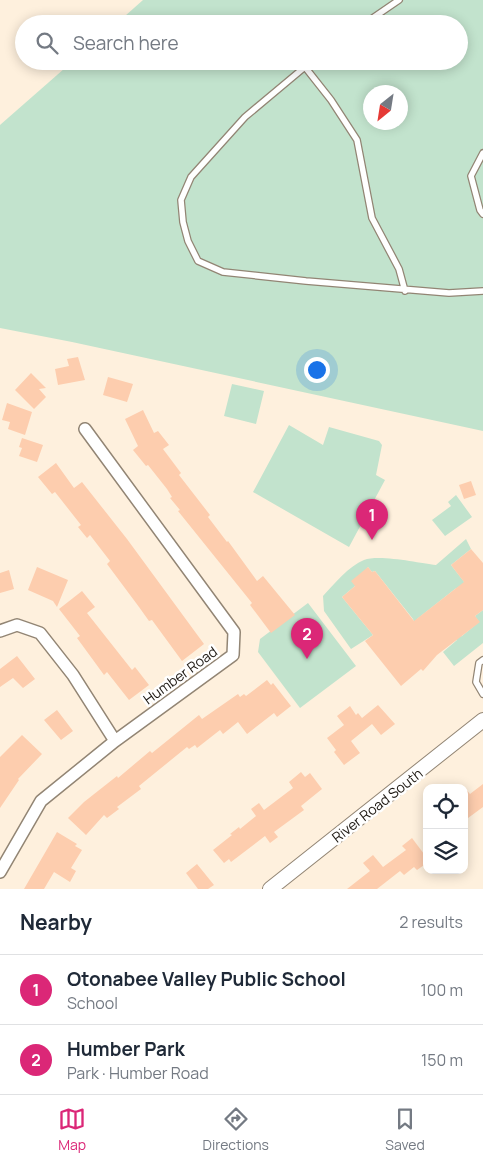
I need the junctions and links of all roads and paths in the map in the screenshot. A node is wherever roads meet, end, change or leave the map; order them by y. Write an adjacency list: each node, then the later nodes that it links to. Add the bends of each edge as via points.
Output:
1 (399, 0): 2 (lane)
2 (377, 15)
3 (301, 70): 7 (lane, via 245,117 191,177 181,200 188,241 198,261 223,272)
4 (307, 70): 7 (lane, via 357,140 372,218 399,269)
5 (483, 154): 6 (lane, via 471,176)
6 (483, 214)
7 (405, 291): 8 (lane)
8 (483, 291)
9 (85, 429): 14 (street, Humber Road, via 234,632 233,655)
10 (0, 631): 14 (street, via 17,625 40,634 72,675)
11 (483, 660): 12 (lane, via 479,663 476,682)
12 (483, 694)
13 (483, 720): 16 (street, River Road South)
14 (115, 741): 15 (street, Humber Road, via 41,801)
15 (0, 872)
16 (270, 889)

